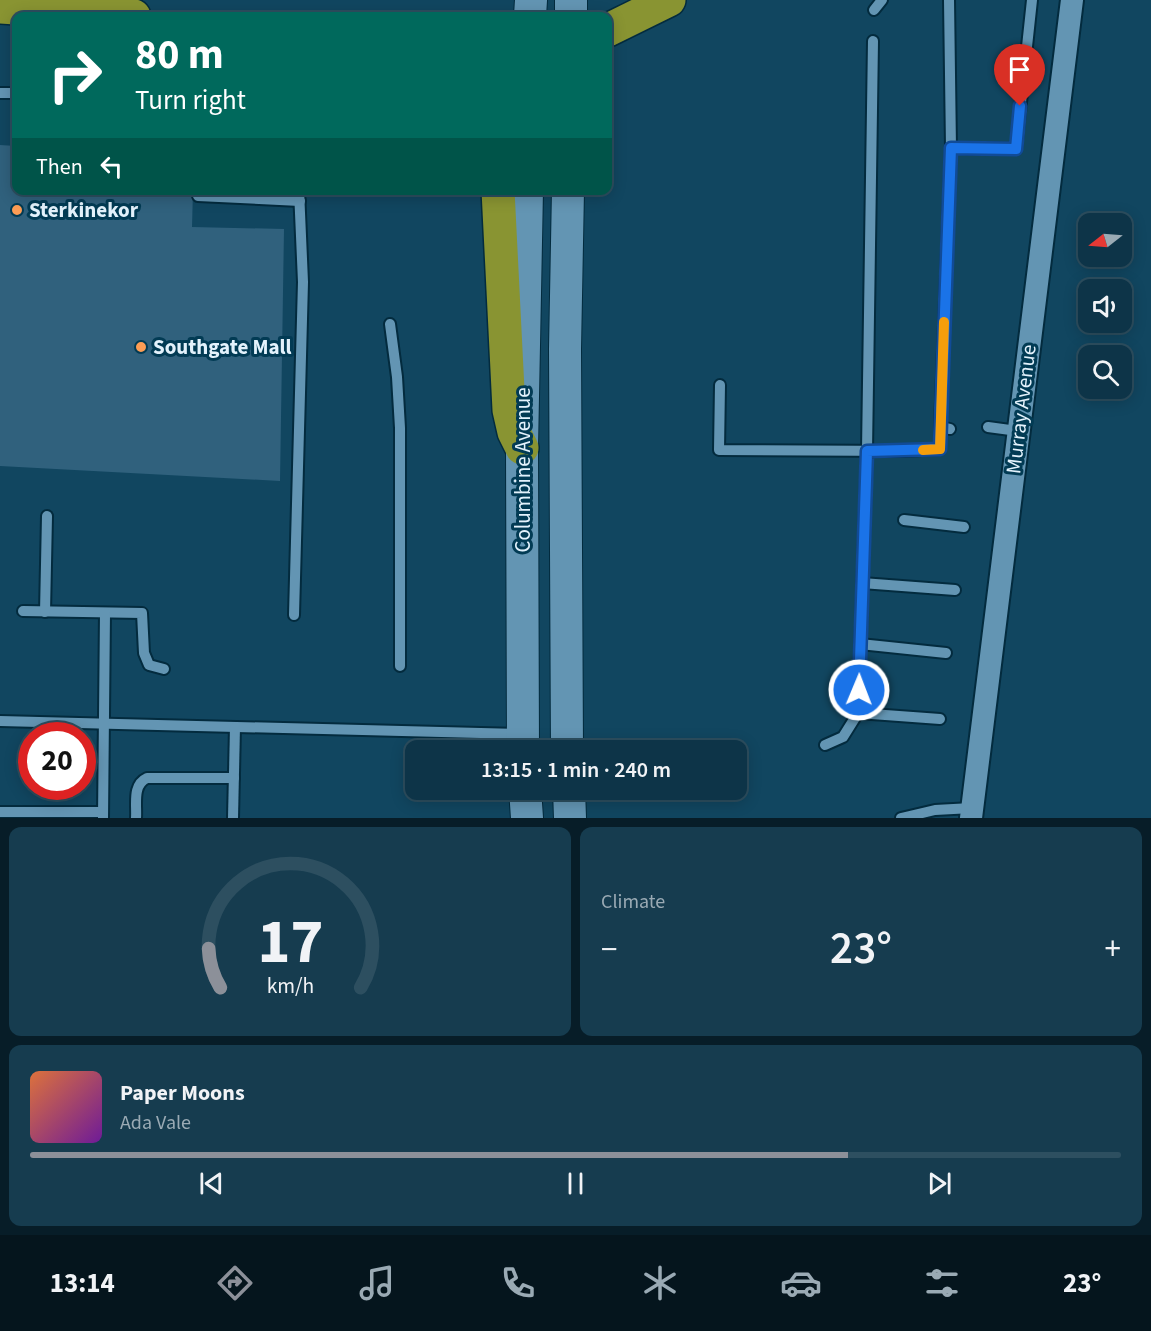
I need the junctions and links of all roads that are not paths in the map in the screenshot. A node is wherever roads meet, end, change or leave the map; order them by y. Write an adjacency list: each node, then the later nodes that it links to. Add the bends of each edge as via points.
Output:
1 (669, 0): 9 (highway)
2 (882, 0): 7 (lane)
3 (949, 0): 11 (lane)
4 (1032, 0): 11 (lane, via 1016,149)
5 (1072, 0): 20 (street, Murray Avenue)
6 (0, 7): 8 (highway)
7 (874, 10)
8 (74, 12)
9 (612, 28)
10 (873, 41): 22 (lane)
11 (951, 148): 22 (lane, via 945,428 940,449)
12 (498, 195): 21 (highway, via 509,410)
13 (527, 195): 21 (main road, Columbine Avenue)
14 (568, 195): 43 (main road, Columbine Avenue)
15 (198, 196): 16 (lane)
16 (299, 196): 31 (lane, via 303,282)
17 (390, 324): 34 (lane, via 400,428)
18 (720, 385): 22 (lane, via 719,450)
19 (988, 427): 20 (lane)
20 (1018, 431): 49 (street, Murray Avenue)
21 (522, 448): 42 (main road, Columbine Avenue)
22 (867, 451): 26 (lane)
23 (46, 516): 29 (lane)
24 (904, 520): 25 (lane)
25 (964, 527)
26 (862, 584): 27 (lane); 32 (lane)
27 (956, 590)
28 (23, 611): 29 (lane)
29 (45, 612): 30 (lane)
30 (105, 613): 35 (lane, via 142,614 144,653 149,665); 39 (lane)
31 (294, 615)
32 (860, 644): 33 (lane); 36 (lane)
33 (946, 653)
34 (400, 666)
35 (164, 669)
36 (858, 713): 37 (lane); 44 (lane, via 843,737)
37 (940, 719)
38 (0, 721): 39 (lane)
39 (103, 723): 40 (lane); 51 (lane)
40 (235, 727): 41 (lane); 45 (lane)
41 (485, 740)
42 (523, 740)
43 (567, 740)
44 (825, 745)
45 (234, 778): 52 (lane, via 147,778 137,787); 53 (lane)
46 (526, 800): 54 (main road)
47 (569, 800): 55 (main road)
48 (0, 812): 50 (lane)
49 (972, 813): 56 (lane, via 935,810)
50 (46, 815): 51 (lane)
51 (103, 815)
52 (136, 818)
53 (233, 818)
54 (527, 818)
55 (570, 818)
56 (901, 818)

